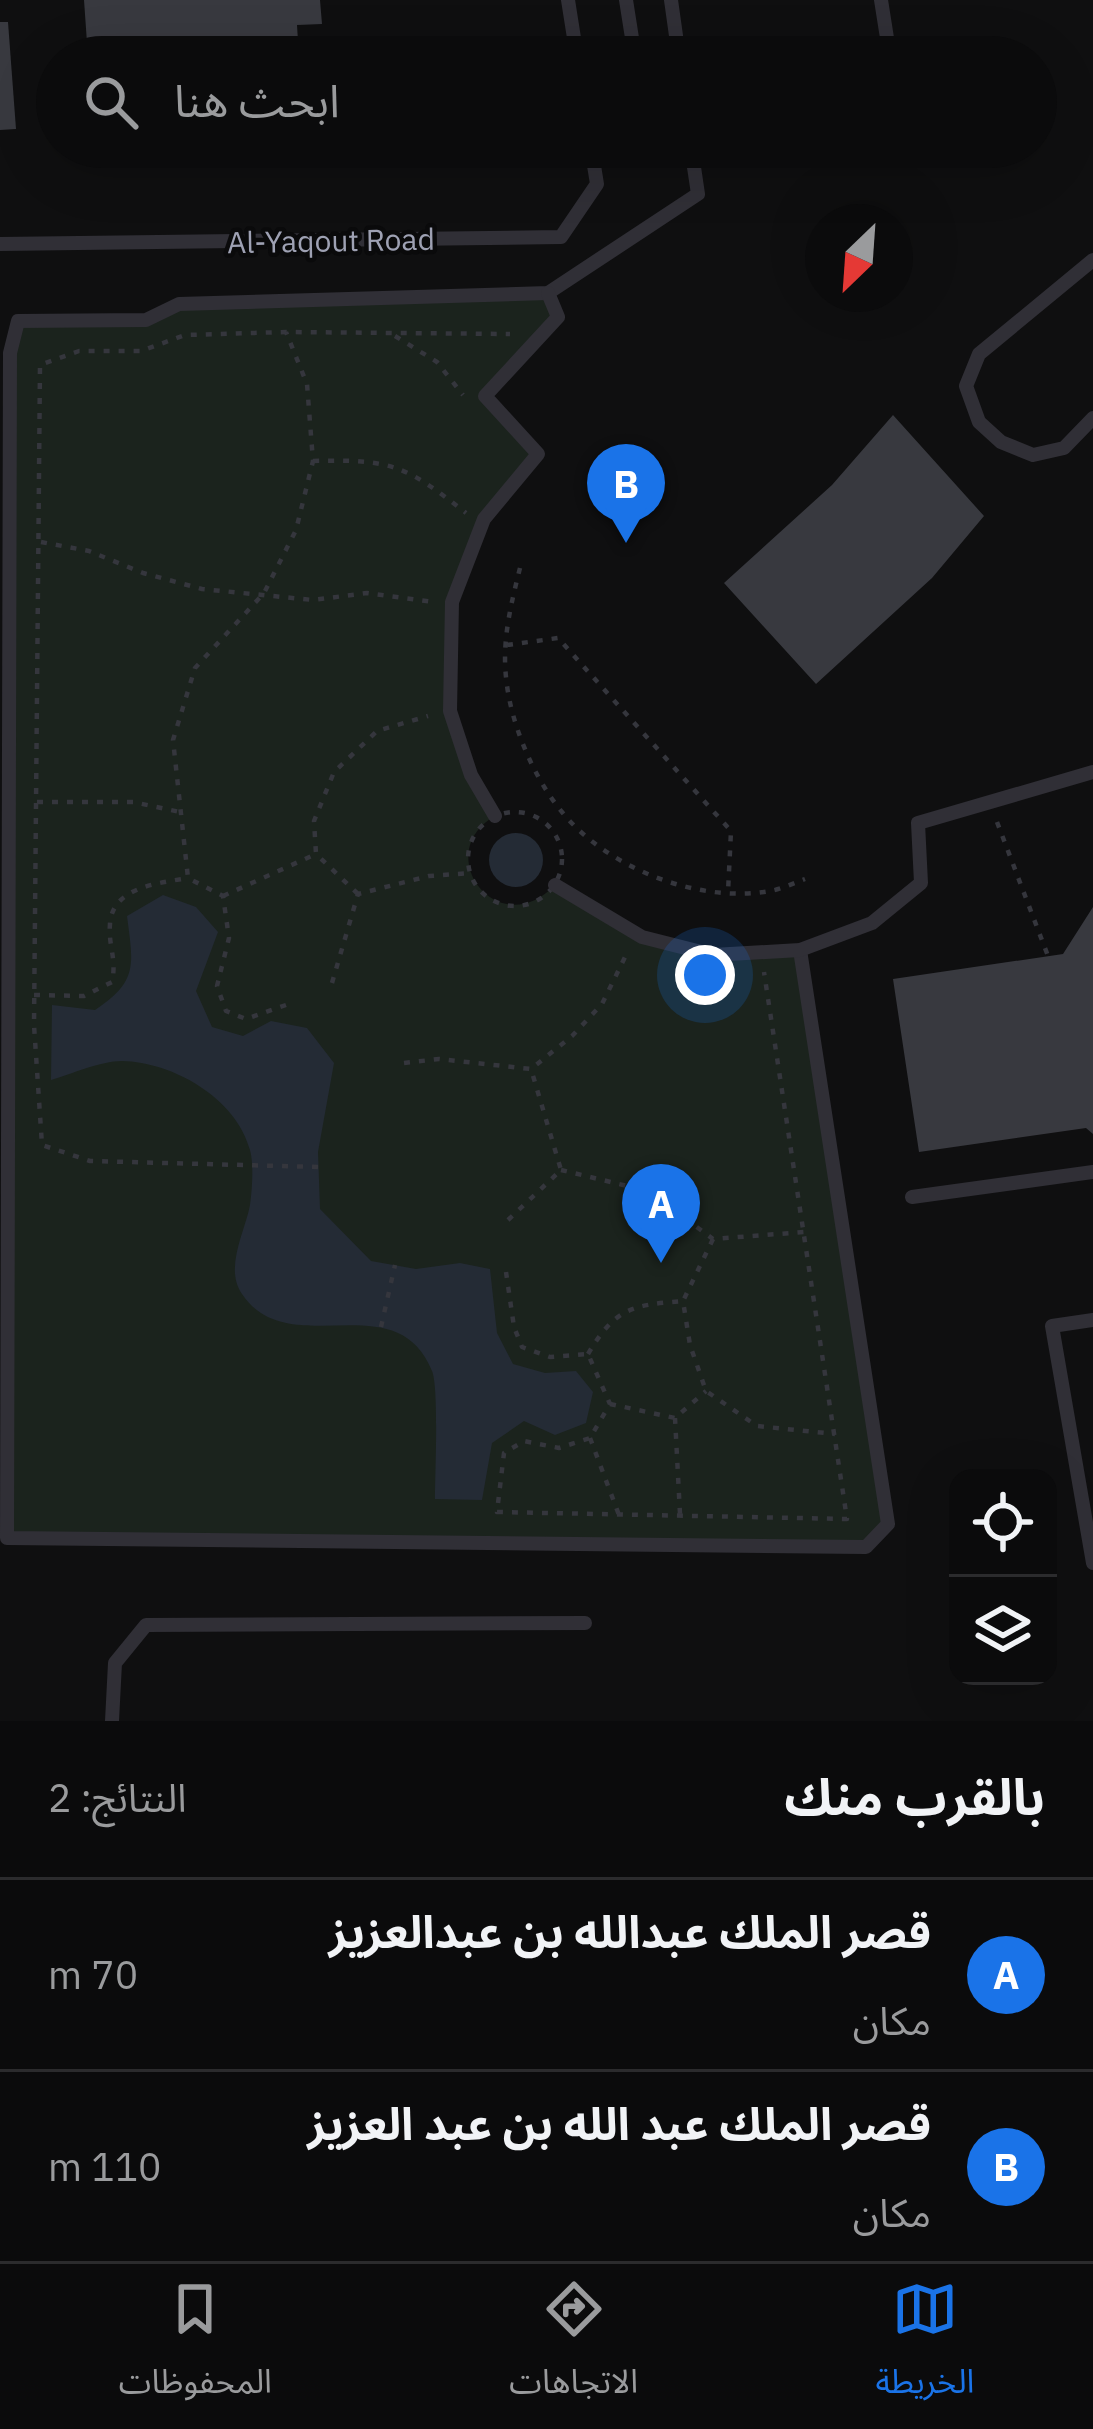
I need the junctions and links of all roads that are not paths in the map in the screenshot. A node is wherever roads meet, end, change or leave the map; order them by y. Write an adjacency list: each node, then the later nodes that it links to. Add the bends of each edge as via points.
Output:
1 (568, 0): 5 (lane)
2 (626, 0): 6 (lane)
3 (671, 0): 7 (lane)
4 (881, 0): 8 (lane)
5 (574, 36)
6 (632, 36)
7 (676, 36)
8 (887, 36)
9 (594, 168): 11 (lane, Al-Yaqout Road, via 596,184 561,237)
10 (694, 168): 13 (lane, via 698,194)
11 (0, 244)
12 (1093, 260): 14 (lane, via 980,354 966,386 980,422 1033,455 1064,448)
13 (548, 293): 16 (lane, via 558,316 485,396 538,454 484,519 452,602 449,711); 18 (lane, via 178,304 146,320 18,321 10,353 7,1538 866,1547 888,1524)
14 (1093, 418)
15 (1093, 772): 18 (lane, via 918,823 921,883 872,923)
16 (495, 816)
17 (555, 885): 18 (lane, via 642,937 713,955)
18 (800, 950)
19 (1093, 1172): 20 (lane)
20 (911, 1197)
21 (1093, 1320): 22 (lane, via 1052,1326)
22 (1093, 1563)
23 (584, 1623): 24 (lane, via 146,1625 115,1663)
24 (112, 1721)

